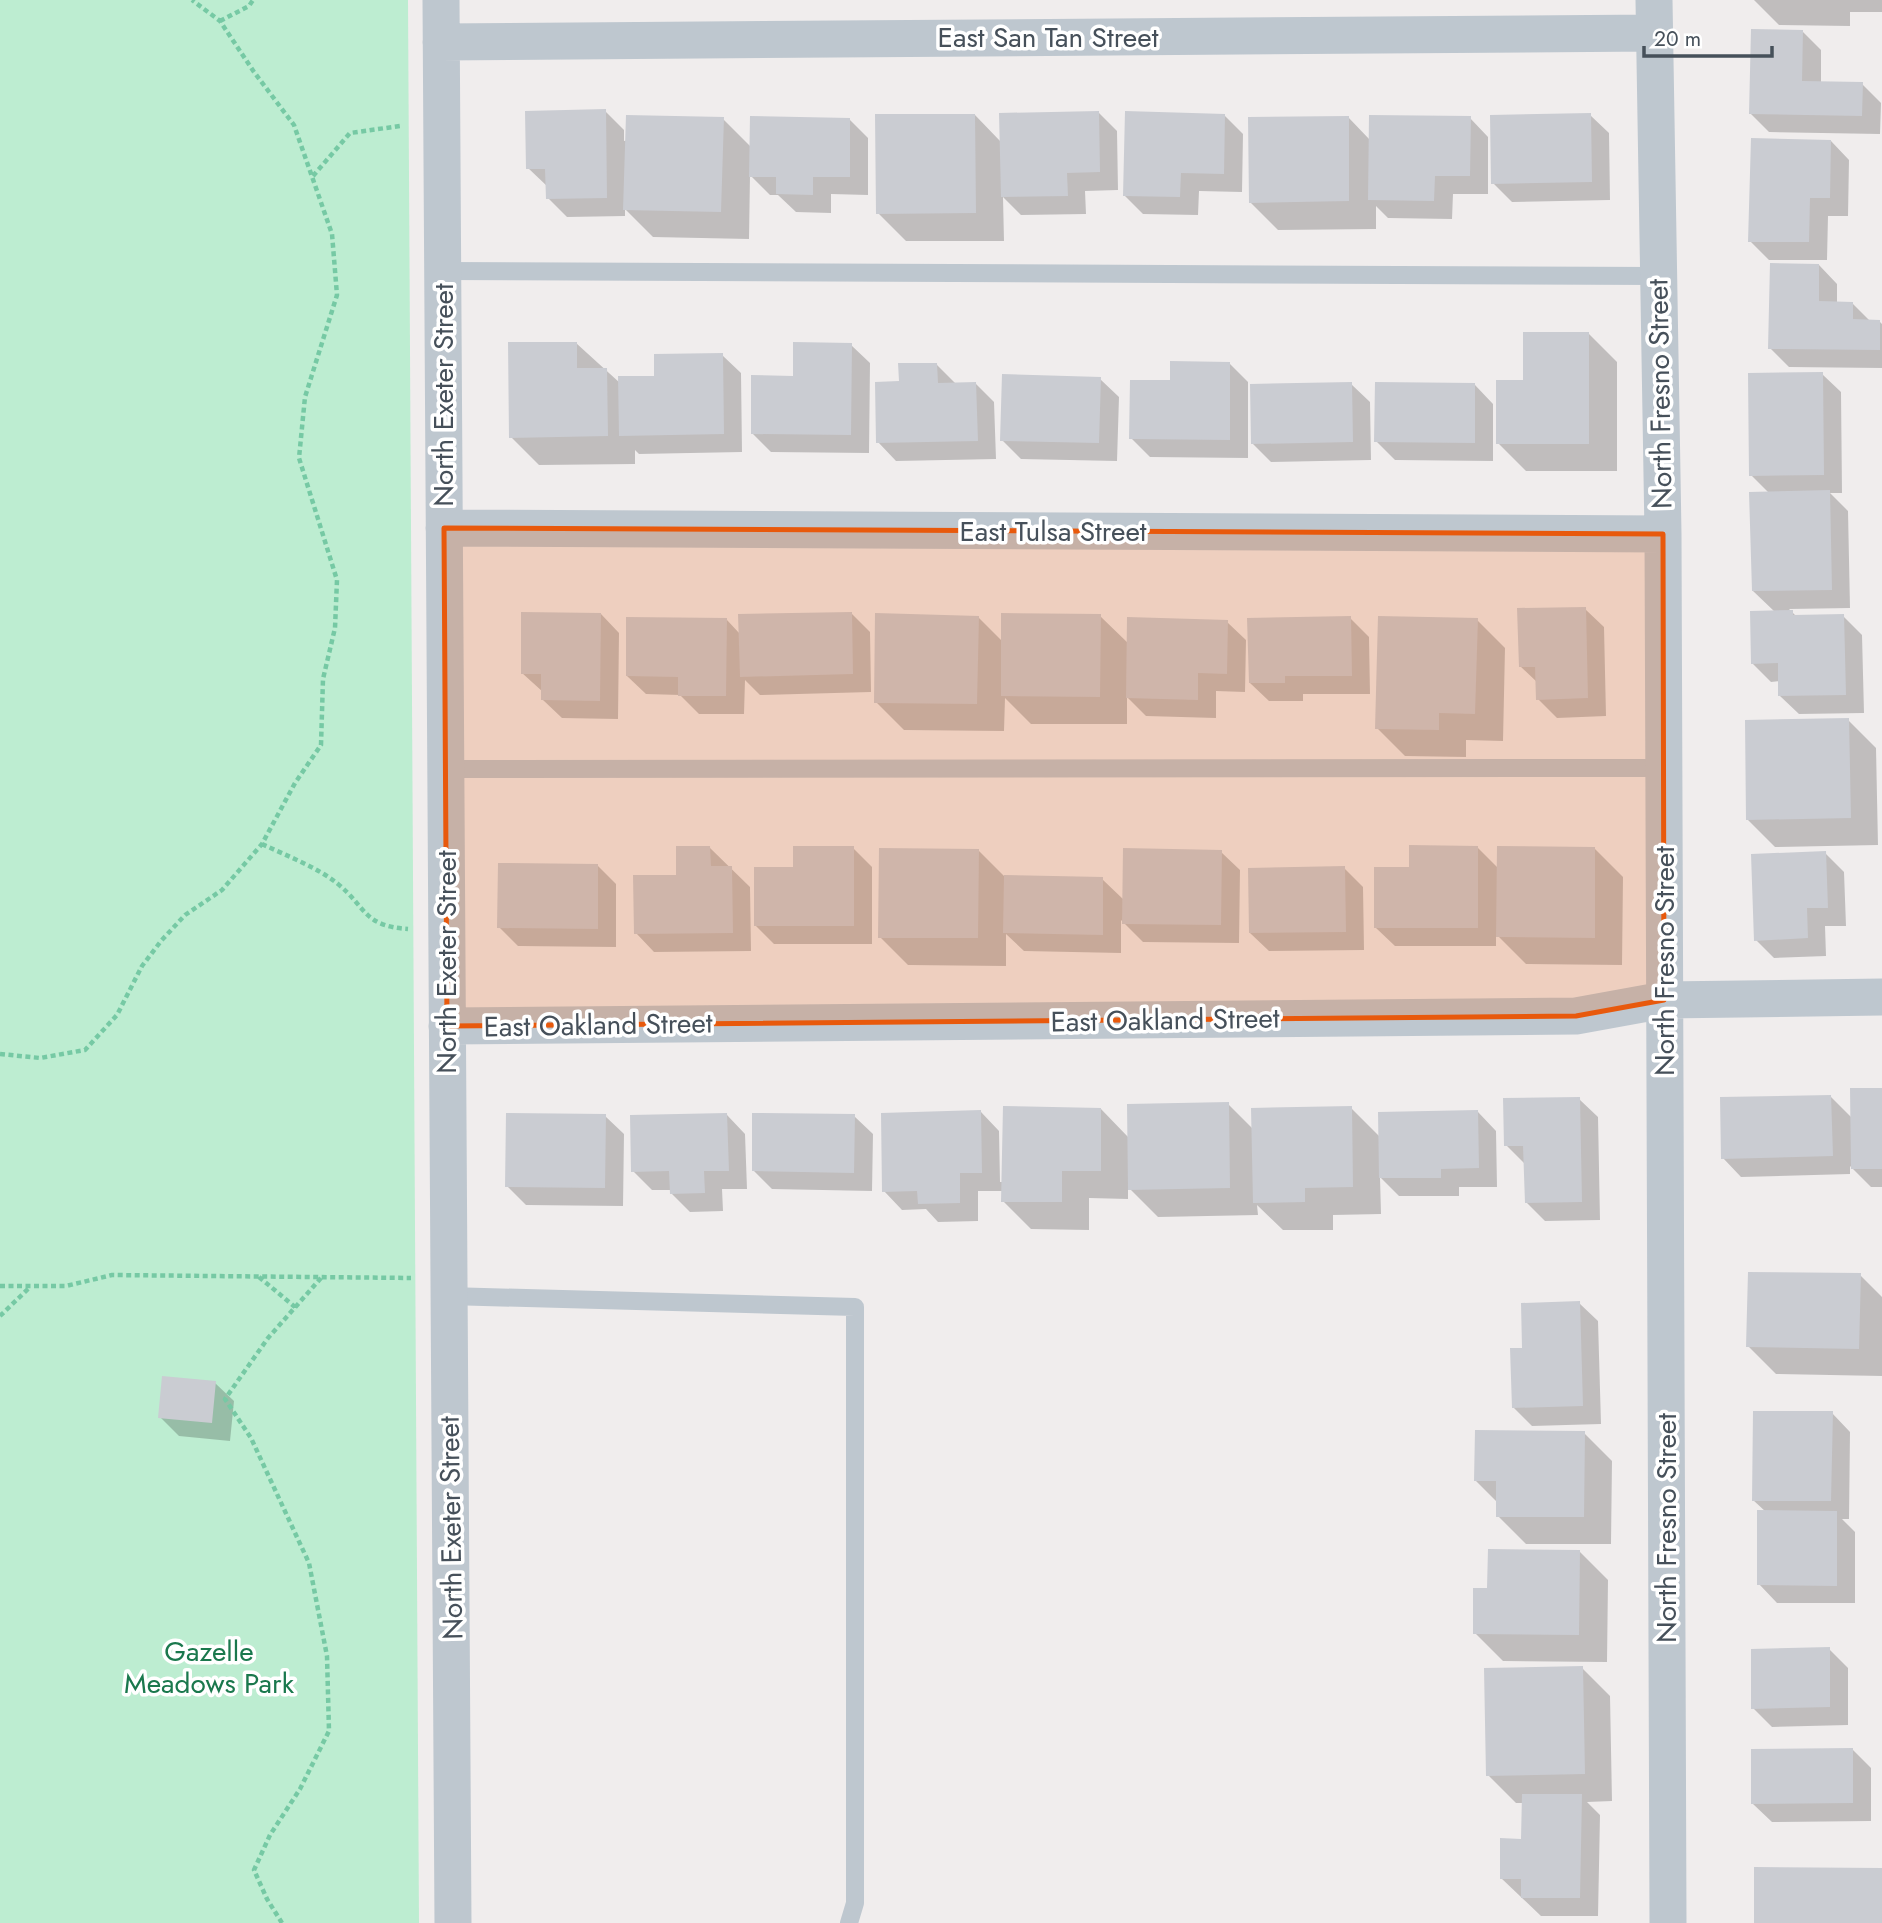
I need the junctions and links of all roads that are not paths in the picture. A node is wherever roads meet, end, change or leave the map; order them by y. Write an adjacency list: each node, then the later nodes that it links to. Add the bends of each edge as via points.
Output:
1 (441, 0): 3 (street, North Exeter Street)
2 (1654, 16): 3 (street, East San Tan Street); 5 (street, North Fresno Street)
3 (442, 42): 4 (street, North Exeter Street)
4 (443, 271): 5 (lane); 6 (street, North Exeter Street)
5 (1658, 276): 7 (street, North Fresno Street)
6 (444, 528): 7 (street, East Tulsa Street); 9 (street, North Exeter Street)
7 (1662, 534): 8 (street, North Fresno Street)
8 (1664, 768): 9 (lane); 11 (street, North Fresno Street)
9 (445, 769): 12 (street, North Exeter Street)
10 (1882, 997): 11 (street, East Oakland Street)
11 (1664, 1000): 12 (street, East Oakland Street, via 1576,1016); 16 (street, North Fresno Street)
12 (447, 1026): 13 (street, North Exeter Street)
13 (448, 1296): 14 (street, North Exeter Street); 15 (lane, via 855,1307 855,1903)
14 (453, 1923)
15 (849, 1923)
16 (1668, 1923)

